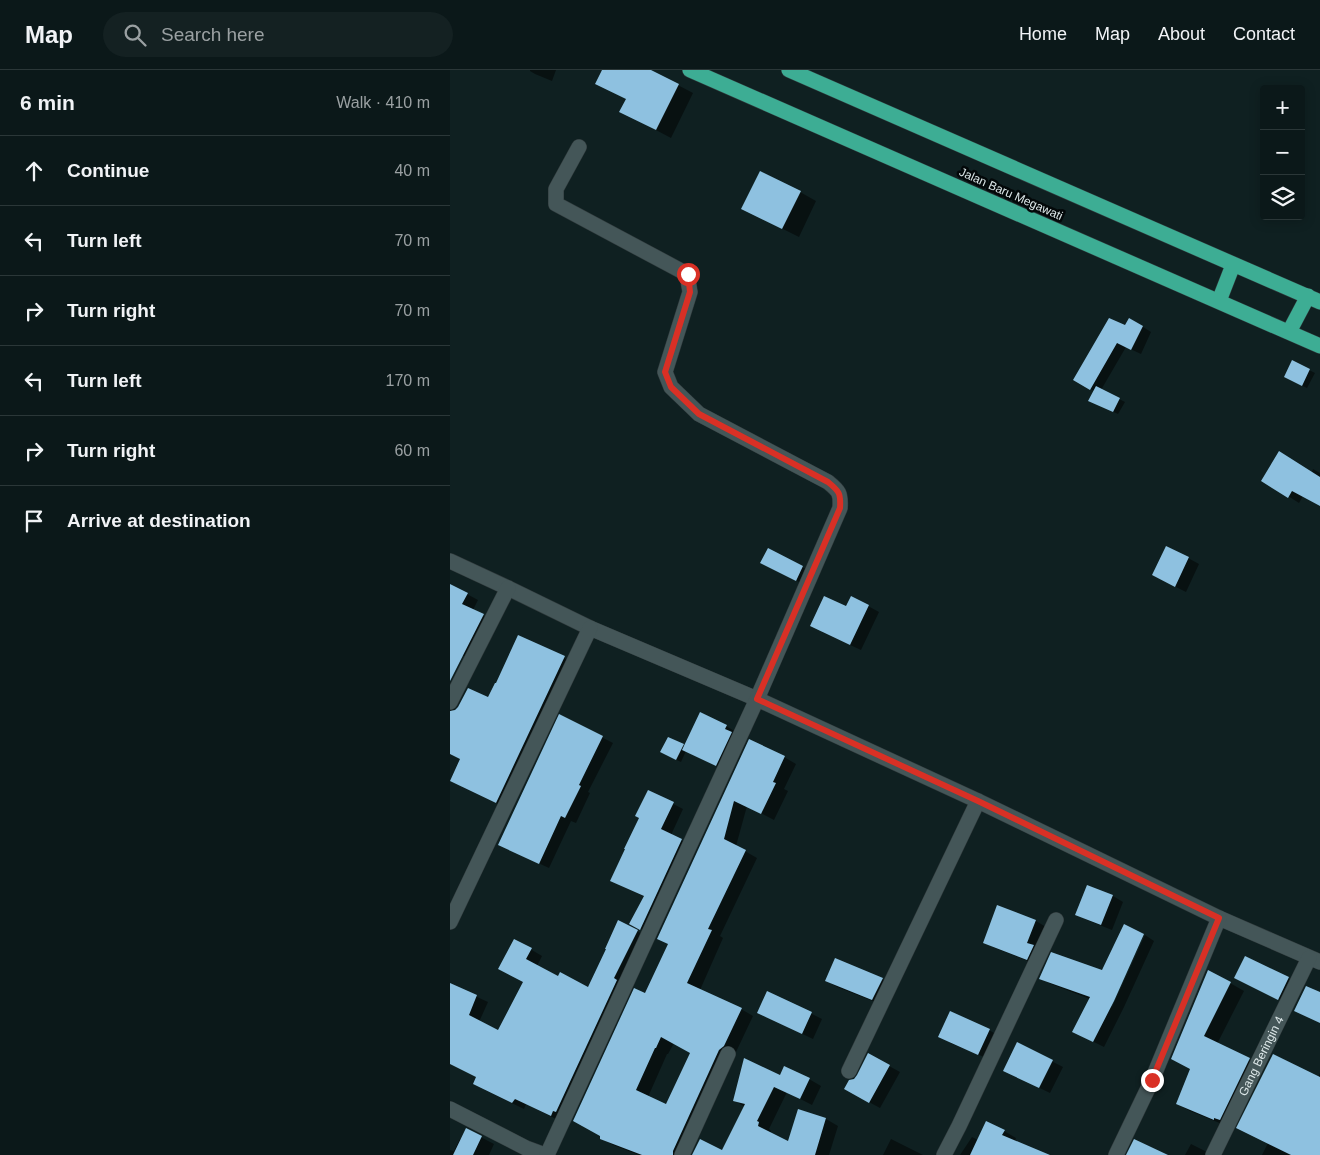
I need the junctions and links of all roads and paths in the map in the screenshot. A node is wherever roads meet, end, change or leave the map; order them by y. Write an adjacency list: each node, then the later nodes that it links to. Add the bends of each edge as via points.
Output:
1 (690, 70): 6 (highway, Jalan Baru Megawati)
2 (788, 70): 4 (highway, Jalan Baru Megawati)
3 (579, 148): 12 (street, via 556,189 556,204 688,274 690,292 665,372 671,387 699,414 828,482 838,490 841,498 840,508)
4 (1233, 265): 5 (highway, Jalan Baru Megawati); 6 (highway)
5 (1314, 299): 7 (highway)
6 (1219, 301): 7 (highway, Jalan Baru Megawati)
7 (1289, 332): 8 (highway, Jalan Baru Megawati)
8 (1320, 346)
9 (450, 561): 10 (street)
10 (508, 588): 11 (street); 13 (street)
11 (590, 628): 12 (street); 17 (street)
12 (757, 699): 14 (street); 23 (street)
13 (450, 702)
14 (978, 801): 15 (street); 20 (street)
15 (1219, 918): 18 (street); 26 (street, via 1152,1080)
16 (1056, 920): 25 (street)
17 (450, 922)
18 (1314, 960): 27 (street, Gang Beringin 4)
19 (728, 1054): 24 (street)
20 (849, 1071)
21 (450, 1109): 22 (street)
22 (524, 1151): 23 (street)
23 (546, 1155)
24 (682, 1155)
25 (944, 1155)
26 (1116, 1155)
27 (1213, 1155)

